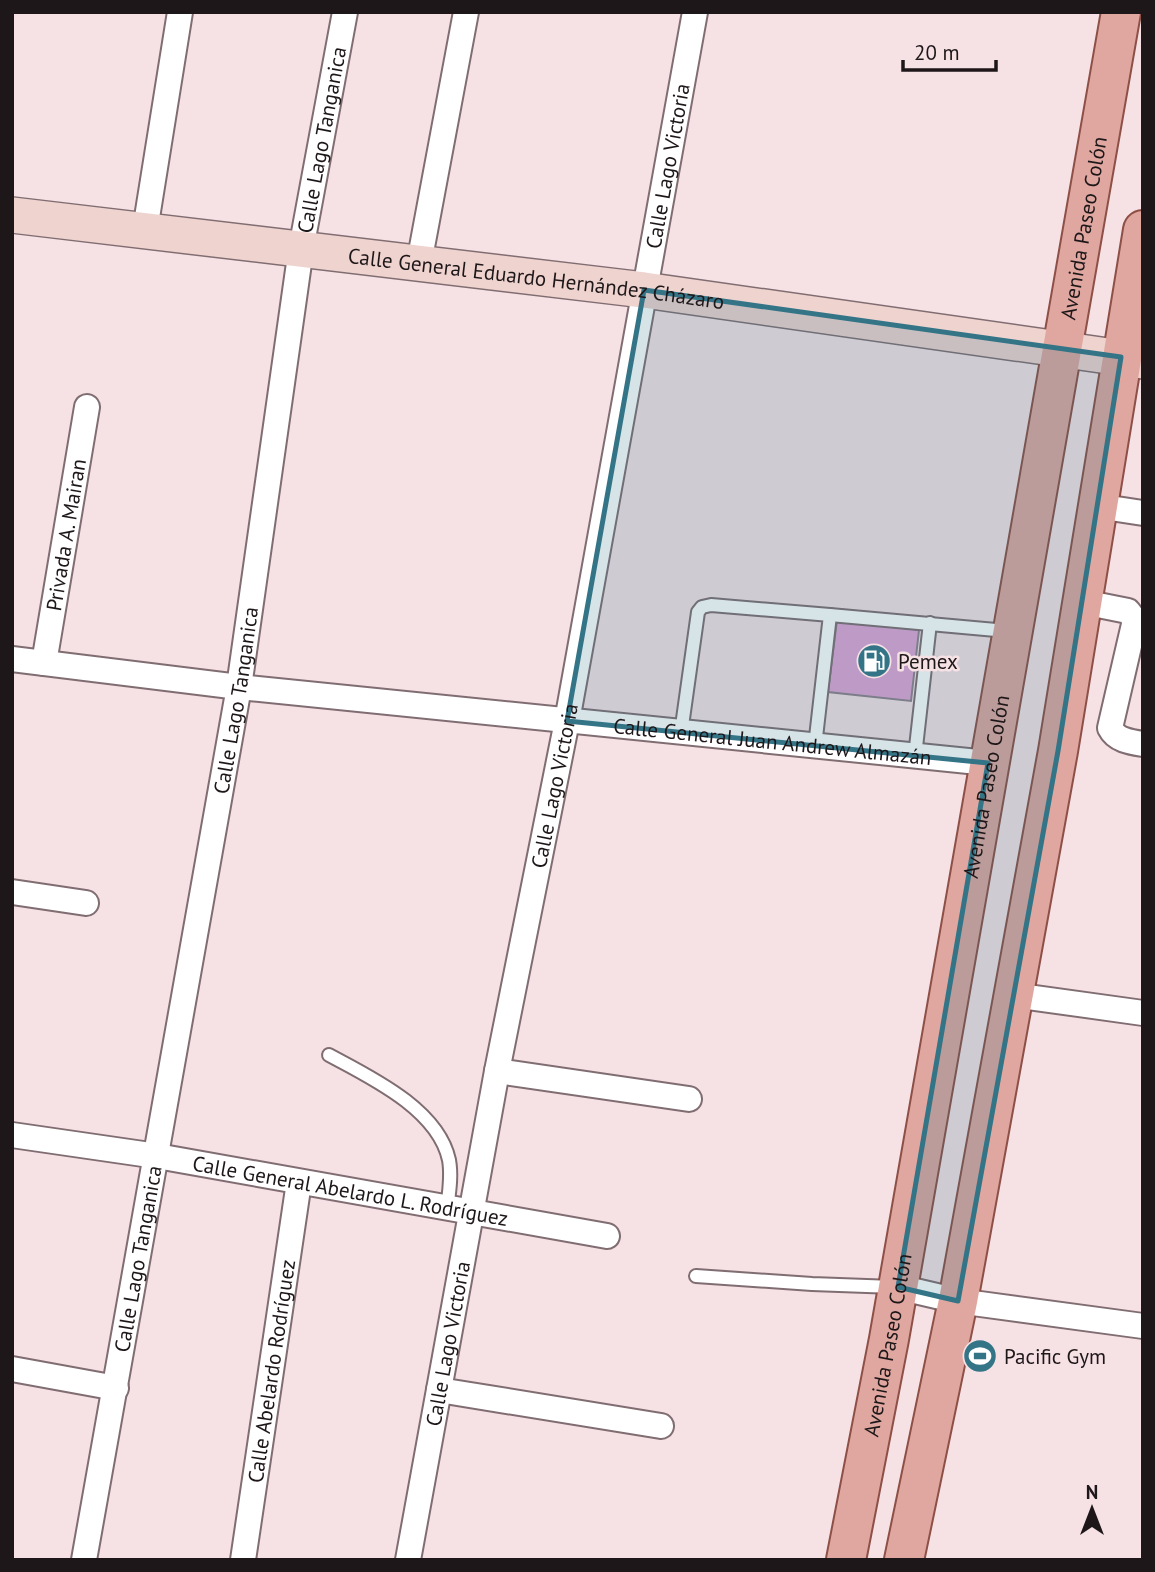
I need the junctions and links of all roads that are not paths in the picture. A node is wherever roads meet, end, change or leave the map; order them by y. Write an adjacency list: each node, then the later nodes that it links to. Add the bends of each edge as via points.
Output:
1 (180, 12): 7 (street)
2 (345, 12): 9 (street, Calle Lago Tanganica)
3 (466, 12): 10 (street)
4 (695, 12): 11 (street, Calle Lago Victoria)
5 (1121, 12): 12 (main road, Avenida Paseo Colón)
6 (12, 215): 7 (main road, Calle General Eduardo Hernández Cházaro)
7 (145, 230): 9 (main road, Calle General Eduardo Hernández Cházaro)
8 (1143, 230): 13 (main road)
9 (302, 248): 10 (main road, Calle General Eduardo Hernández Cházaro); 23 (street, Calle Lago Tanganica)
10 (419, 263): 11 (main road, Calle General Eduardo Hernández Cházaro)
11 (644, 290): 12 (main road, Calle General Eduardo Hernández Cházaro); 24 (street, Calle Lago Victoria)
12 (1061, 349): 13 (main road, Calle General Eduardo Hernández Cházaro); 20 (main road, Avenida Paseo Colón)
13 (1132, 359): 15 (main road)
14 (87, 407): 22 (street, Privada A. Mairan)
15 (1097, 506): 16 (street); 17 (main road)
16 (1143, 513)
17 (1083, 602): 26 (street, via 1128,611 1135,620 1110,727 1120,738); 32 (main road)
18 (830, 615): 19 (lane); 25 (lane, via 702,607); 27 (lane)
19 (930, 624): 20 (lane); 28 (lane)
20 (1011, 632): 29 (main road, Avenida Paseo Colón)
21 (12, 659): 22 (street, Calle General Juan Andrew Almazán)
22 (44, 663): 23 (street, Calle General Juan Andrew Almazán)
23 (239, 687): 24 (street, Calle General Juan Andrew Almazán); 38 (street, Calle Lago Tanganica)
24 (567, 721): 25 (street, Calle General Juan Andrew Almazán); 35 (street, Calle Lago Victoria)
25 (681, 733): 27 (street, Calle General Juan Andrew Almazán)
26 (1138, 743)
27 (815, 746): 28 (street, Calle General Juan Andrew Almazán)
28 (915, 756): 29 (street, Calle General Juan Andrew Almazán)
29 (988, 763): 44 (main road, Avenida Paseo Colón)
30 (12, 892): 31 (street)
31 (86, 903)
32 (1014, 995): 33 (street); 45 (main road)
33 (1143, 1013)
34 (329, 1055): 40 (lane, via 382,1083 435,1131 449,1159)
35 (497, 1071): 36 (street); 41 (street, Calle Lago Victoria)
36 (689, 1099)
37 (12, 1135): 38 (street, Calle General Abelardo L. Rodríguez)
38 (157, 1156): 39 (street, Calle General Abelardo L. Rodríguez); 48 (street, Calle Lago Tanganica)
39 (299, 1182): 40 (street, Calle General Abelardo L. Rodríguez); 54 (street, Calle Abelardo Rodríguez)
40 (447, 1209): 41 (street, Calle General Abelardo L. Rodríguez)
41 (472, 1214): 42 (street, Calle General Abelardo L. Rodríguez); 49 (street, Calle Lago Victoria)
42 (607, 1236)
43 (696, 1276): 44 (lane)
44 (898, 1287): 45 (street); 51 (main road, Avenida Paseo Colón)
45 (958, 1301): 46 (street); 52 (main road)
46 (1143, 1326)
47 (12, 1369): 48 (street)
48 (116, 1388): 53 (street, Calle Lago Tanganica)
49 (439, 1390): 50 (street); 55 (street, Calle Lago Victoria)
50 (661, 1426)
51 (848, 1551): 52 (main road)
52 (905, 1556)
53 (84, 1560)
54 (243, 1560)
55 (408, 1560)

